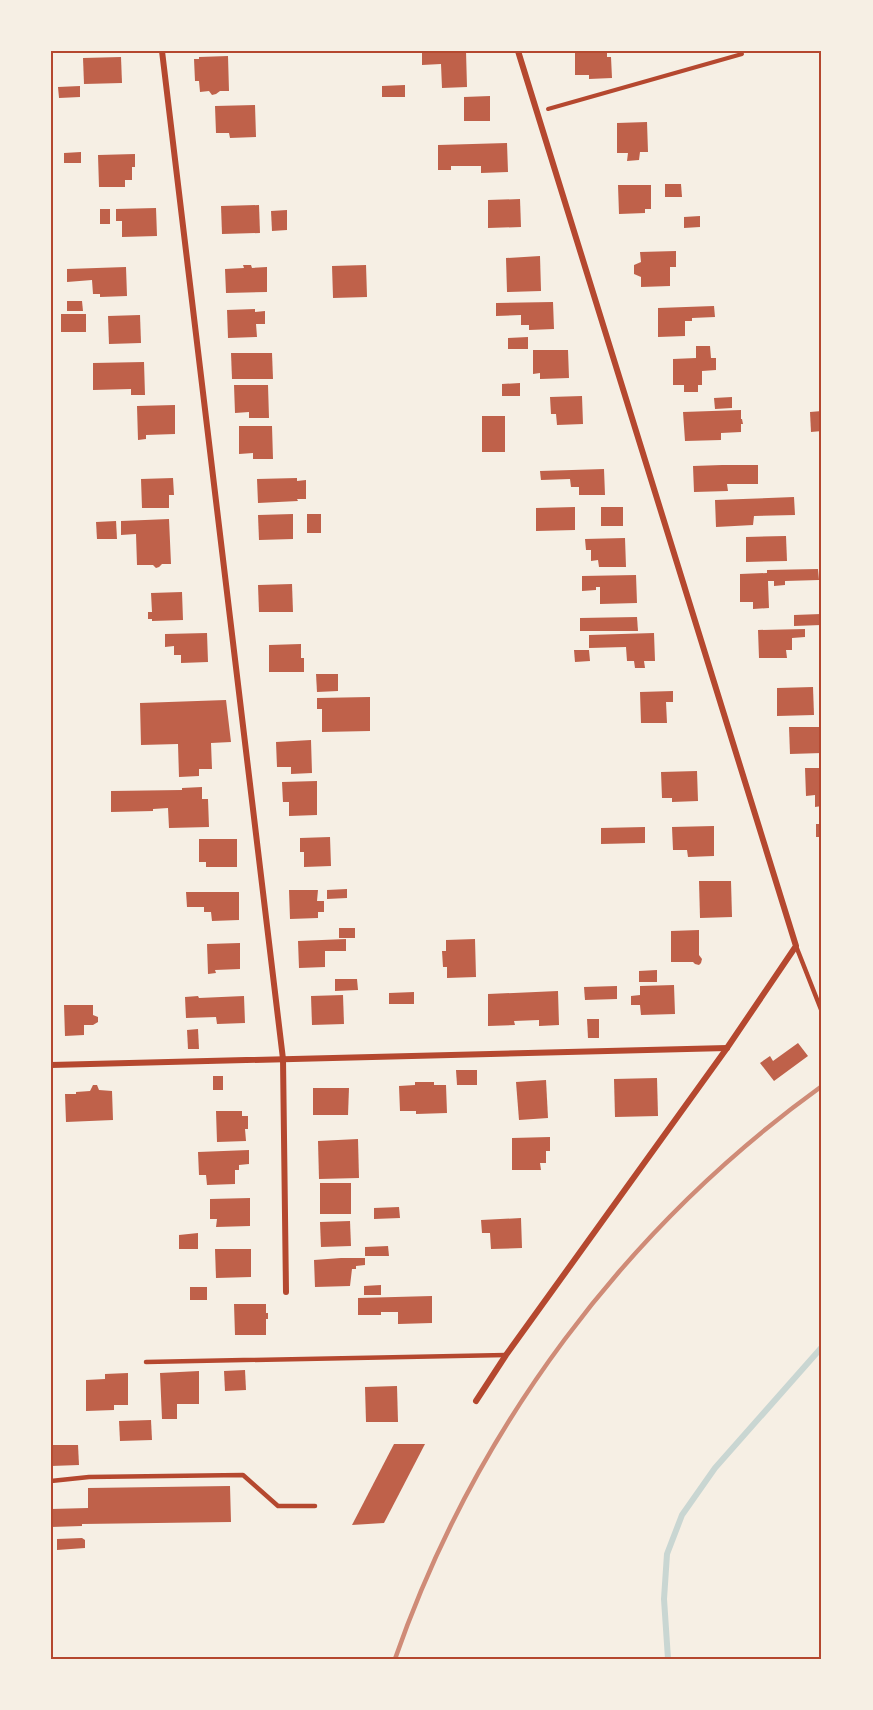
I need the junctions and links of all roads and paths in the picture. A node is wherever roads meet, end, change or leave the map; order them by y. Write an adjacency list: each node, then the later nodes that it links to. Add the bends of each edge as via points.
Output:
1 (162, 51): 8 (street)
2 (518, 51): 4 (street)
3 (742, 54): 4 (path)
4 (536, 112): 5 (street)
5 (796, 946): 6 (lane); 7 (street)
6 (822, 1012)
7 (727, 1048): 8 (street); 11 (street)
8 (284, 1059): 9 (street); 10 (street)
9 (51, 1065)
10 (286, 1292)
11 (506, 1355): 12 (lane); 13 (street)
12 (146, 1362)
13 (476, 1401)
14 (51, 1481): 15 (lane, via 243,1475 278,1506)
15 (315, 1506)

